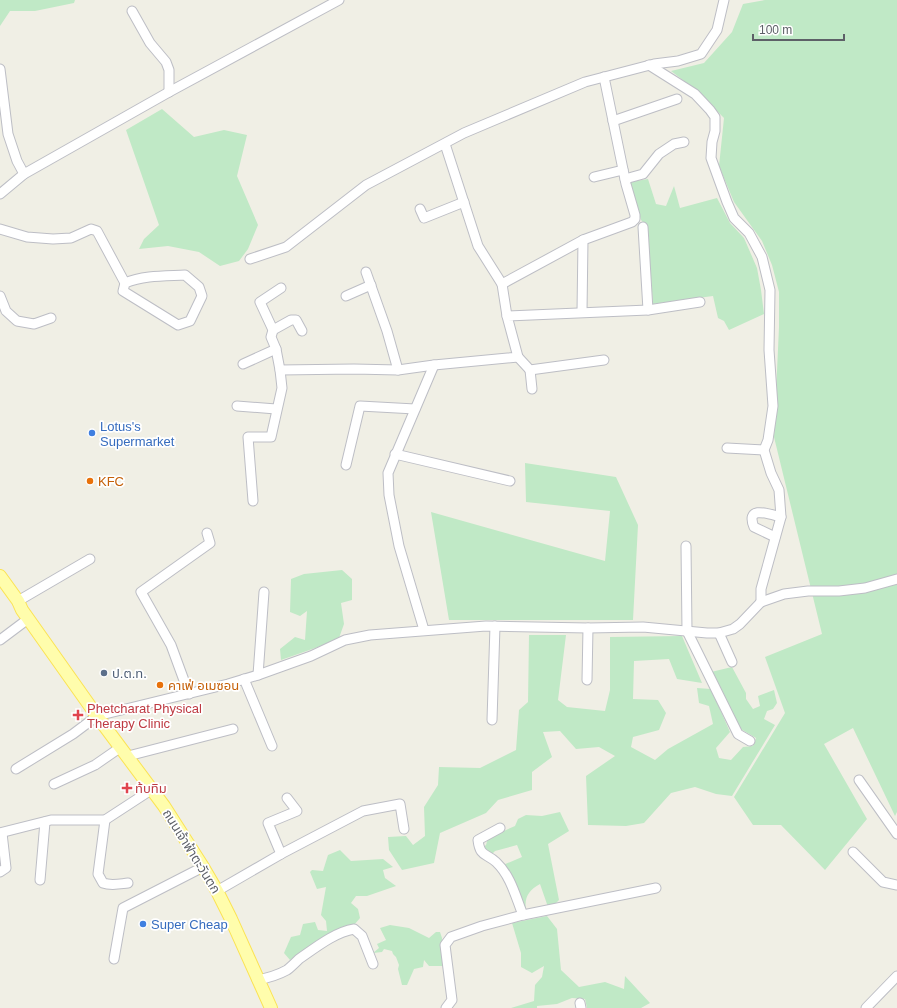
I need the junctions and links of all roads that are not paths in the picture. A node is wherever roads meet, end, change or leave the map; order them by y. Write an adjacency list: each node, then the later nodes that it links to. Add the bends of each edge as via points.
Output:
1 (339, 0): 7 (street)
2 (724, 0): 4 (street, via 717,30 701,54 678,61)
3 (132, 11): 7 (street, via 150,43 166,62 169,70)
4 (649, 65): 6 (street); 49 (street, via 695,94 715,117 711,158 734,218 749,233 762,257 770,290 769,350 773,406)
5 (0, 69): 12 (street, via 8,134)
6 (604, 77): 9 (street); 11 (street, via 585,82)
7 (169, 92): 12 (street)
8 (677, 99): 9 (street)
9 (613, 121): 13 (street)
10 (684, 142): 13 (street, via 674,144 659,154 642,174)
11 (445, 144): 16 (street); 21 (street, via 366,185 286,247)
12 (24, 174): 15 (street)
13 (624, 174): 14 (street); 20 (street, via 636,220)
14 (594, 177)
15 (0, 194)
16 (464, 202): 17 (street, via 424,218); 24 (street, via 478,246)
17 (420, 210)
18 (643, 227): 30 (street)
19 (0, 229): 23 (street, via 27,237 53,239 71,238 94,229)
20 (583, 240): 24 (street); 31 (street)
21 (250, 259)
22 (366, 272): 25 (street)
23 (125, 283): 23 (street, via 123,291 178,325 190,321 202,296 200,287 185,275 136,279)
24 (502, 284): 32 (street)
25 (371, 285): 28 (street); 42 (street)
26 (281, 288): 34 (street, via 260,302)
27 (0, 296): 33 (street, via 6,311 17,321 34,324)
28 (346, 296)
29 (700, 302): 30 (street)
30 (648, 310): 31 (street)
31 (582, 312): 32 (street)
32 (506, 316): 37 (street)
33 (51, 318)
34 (273, 330): 35 (street, via 296,320); 36 (street, via 271,337)
35 (302, 332)
36 (276, 349): 39 (street); 41 (street)
37 (518, 357): 40 (street); 43 (street)
38 (604, 360): 43 (street)
39 (243, 364)
40 (434, 365): 42 (street); 47 (street)
41 (280, 370): 42 (street); 46 (street, via 282,388)
42 (398, 370)
43 (530, 370): 44 (street)
44 (532, 390)
45 (237, 406): 46 (street)
46 (276, 409): 53 (street, via 271,437 248,437)
47 (415, 409): 50 (street); 51 (street, via 360,406)
48 (726, 448): 49 (street)
49 (764, 450): 54 (street, via 779,490)
50 (395, 454): 52 (street); 67 (street, via 388,473 389,495 399,546)
51 (346, 465)
52 (510, 480)
53 (253, 501)
54 (780, 517): 56 (street); 56 (street, via 760,512 752,516 754,527)
55 (207, 533): 75 (street, via 210,543 141,592 171,645)
56 (775, 537): 63 (street, via 761,589)
57 (686, 546): 68 (street)
58 (90, 559): 64 (street)
59 (0, 576): 64 (main road, ถนนเจ้าฟ้าตะวันตก)
60 (897, 579): 63 (street, via 865,588 784,594)
61 (0, 589): 64 (main road, ถนนเจ้าฟ้าตะวันตก, via 10,601)
62 (264, 592): 72 (street)
63 (761, 602): 69 (street, via 740,624)
64 (23, 610): 70 (street); 76 (main road, ถนนเจ้าฟ้าตะวันตก)
65 (495, 626): 66 (street); 67 (street); 77 (street)
66 (588, 628): 68 (street); 74 (street)
67 (424, 630): 72 (street, via 345,640 311,656)
68 (687, 631): 69 (street); 79 (street, via 738,734)
69 (719, 633): 71 (street)
70 (0, 640)
71 (732, 662)
72 (258, 675): 73 (street)
73 (244, 679): 75 (street); 80 (street)
74 (587, 680)
75 (189, 694): 76 (street)
76 (97, 716): 81 (main road, ถนนเจ้าฟ้าตะวันตก); 82 (street)
77 (492, 720)
78 (233, 729): 81 (street)
79 (750, 741)
80 (272, 746)
81 (124, 752): 84 (street); 85 (main road, ถนนเจ้าฟ้าตะวันตก)
82 (16, 769)
83 (859, 780): 92 (street)
84 (54, 784)
85 (151, 790): 87 (street); 95 (main road, ถนนเจ้าฟ้าตะวันตก)
86 (287, 798): 94 (street, via 297,811 268,823)
87 (105, 820): 88 (street); 98 (street, via 98,874 102,883)
88 (45, 822): 91 (street); 97 (street)
89 (500, 828): 102 (street, via 478,840 479,846 484,856 497,863 505,873)
90 (404, 829): 94 (street, via 400,804 363,811)
91 (1, 833): 96 (street, via 6,868)
92 (897, 834)
93 (853, 852): 99 (street, via 883,882)
94 (281, 854): 101 (street)
95 (203, 866): 101 (main road, ถนนเจ้าฟ้าตะวันตก); 103 (street, via 123,908)
96 (0, 872)
97 (40, 880)
98 (128, 883)
99 (897, 885)
100 (656, 888): 102 (street)
101 (217, 891): 106 (main road, ถนนเจ้าฟ้าตะวันตก)
102 (523, 915): 108 (street, via 451,937 445,945 452,1000)
103 (114, 959)
104 (373, 964): 106 (street, via 362,936 354,929 333,937 287,970)
105 (897, 976): 109 (street)
106 (257, 980): 107 (main road, ถนนเจ้าฟ้าตะวันตก)
107 (269, 1007)
108 (446, 1008)
109 (866, 1008)

